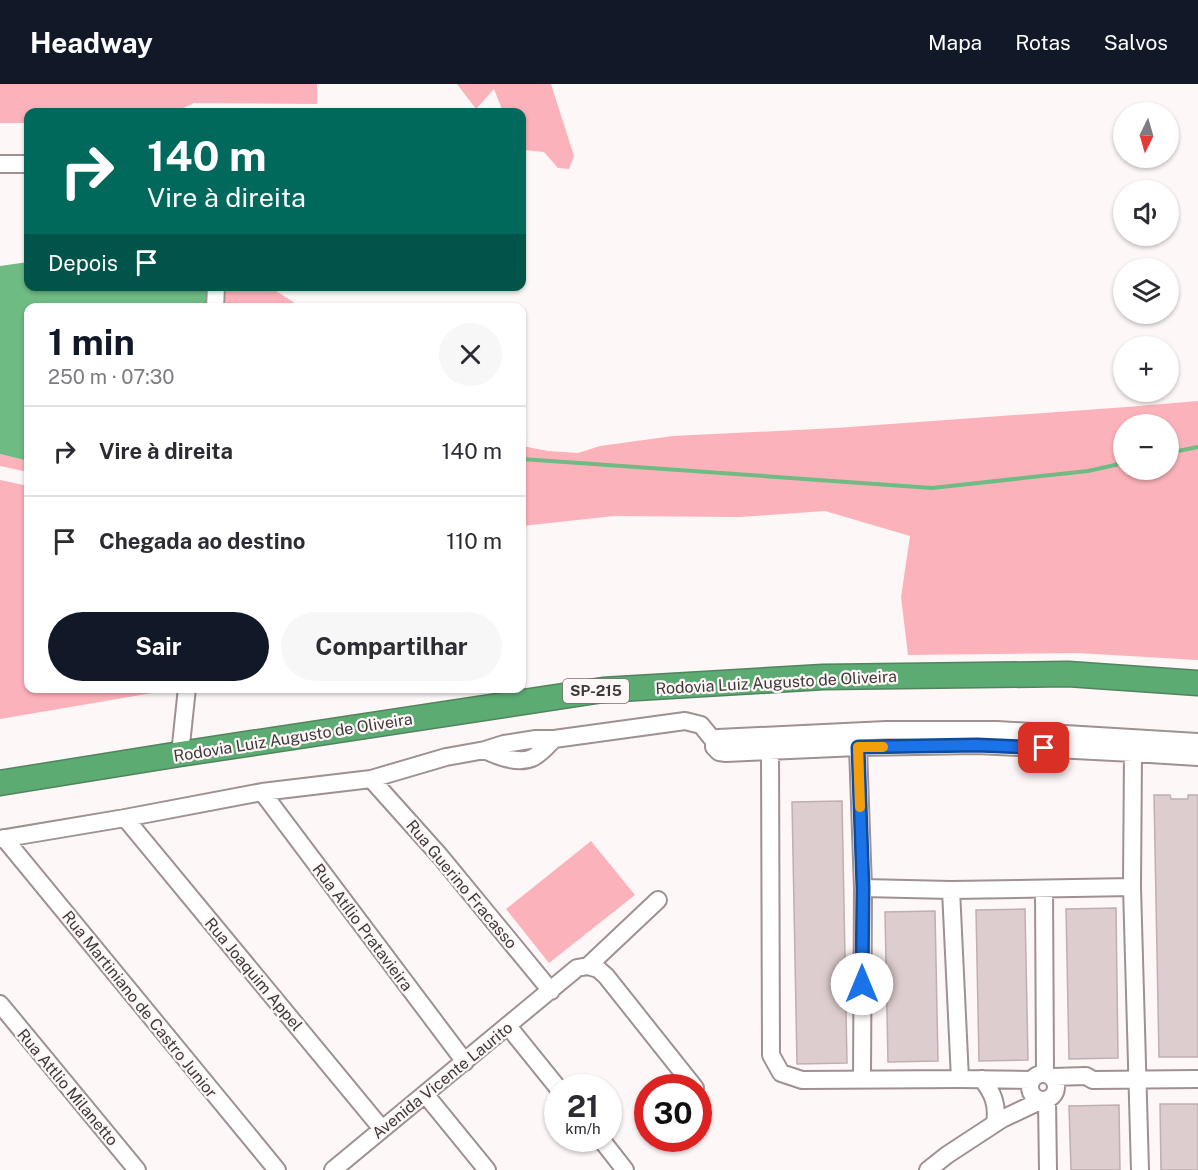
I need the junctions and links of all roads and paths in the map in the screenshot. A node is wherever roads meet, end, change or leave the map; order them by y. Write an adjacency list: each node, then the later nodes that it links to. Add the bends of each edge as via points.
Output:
1 (0, 164): 2 (street)
2 (24, 164)
3 (1198, 683): 10 (highway, Rodovia Luiz Augusto de Oliveira / SP-215, via 1068,674 893,676 603,690)
4 (186, 693): 10 (street)
5 (714, 741): 6 (street, via 886,730 997,730); 8 (street, via 719,752); 12 (street, via 701,725 685,721 504,744)
6 (1198, 742)
7 (858, 747): 8 (street); 9 (street, via 977,745); 18 (street)
8 (770, 750): 29 (street, via 771,1055 781,1073 802,1080)
9 (1133, 753): 11 (street); 17 (street)
10 (180, 754): 13 (highway, Rodovia Luiz Augusto de Oliveira / SP-215)
11 (1198, 757)
12 (371, 779): 14 (street); 23 (street, Rua Guerino Fracasso)
13 (0, 783)
14 (262, 792): 15 (street); 26 (street, Rua Atílio Pratavieira)
15 (125, 818): 16 (street); 37 (street, Rua Joaquim Appel)
16 (2, 838): 42 (street, Rua Martiniano de Castro Junior)
17 (1132, 887): 19 (street); 33 (street)
18 (863, 888): 20 (street); 29 (street)
19 (1044, 889): 20 (street); 34 (street)
20 (951, 890): 30 (street)
21 (658, 900): 22 (street, Avenida Vicente Laurito)
22 (588, 966): 23 (street, Avenida Vicente Laurito, via 578,968); 28 (street, via 606,976)
23 (551, 991): 25 (street, Avenida Vicente Laurito)
24 (0, 1004): 41 (street, Rua Attlio Milanetto)
25 (508, 1026): 26 (street, Avenida Vicente Laurito); 27 (street)
26 (465, 1062): 35 (street, Avenida Vicente Laurito)
27 (547, 1074)
28 (685, 1074)
29 (862, 1079): 30 (street)
30 (960, 1079): 31 (street)
31 (982, 1079): 34 (street); 36 (street, via 991,1091)
32 (1198, 1079): 33 (street)
33 (1138, 1080): 34 (street, via 1093,1080); 47 (street)
34 (1043, 1087): 36 (street); 46 (street)
35 (425, 1094): 37 (street, Avenida Vicente Laurito); 43 (street)
36 (998, 1121): 39 (street)
37 (382, 1129): 40 (street, Avenida Vicente Laurito)
38 (611, 1152): 44 (street)
39 (951, 1163): 45 (street)
40 (340, 1168)
41 (137, 1170)
42 (277, 1170)
43 (487, 1170)
44 (625, 1170)
45 (928, 1170)
46 (1048, 1170)
47 (1140, 1170)

